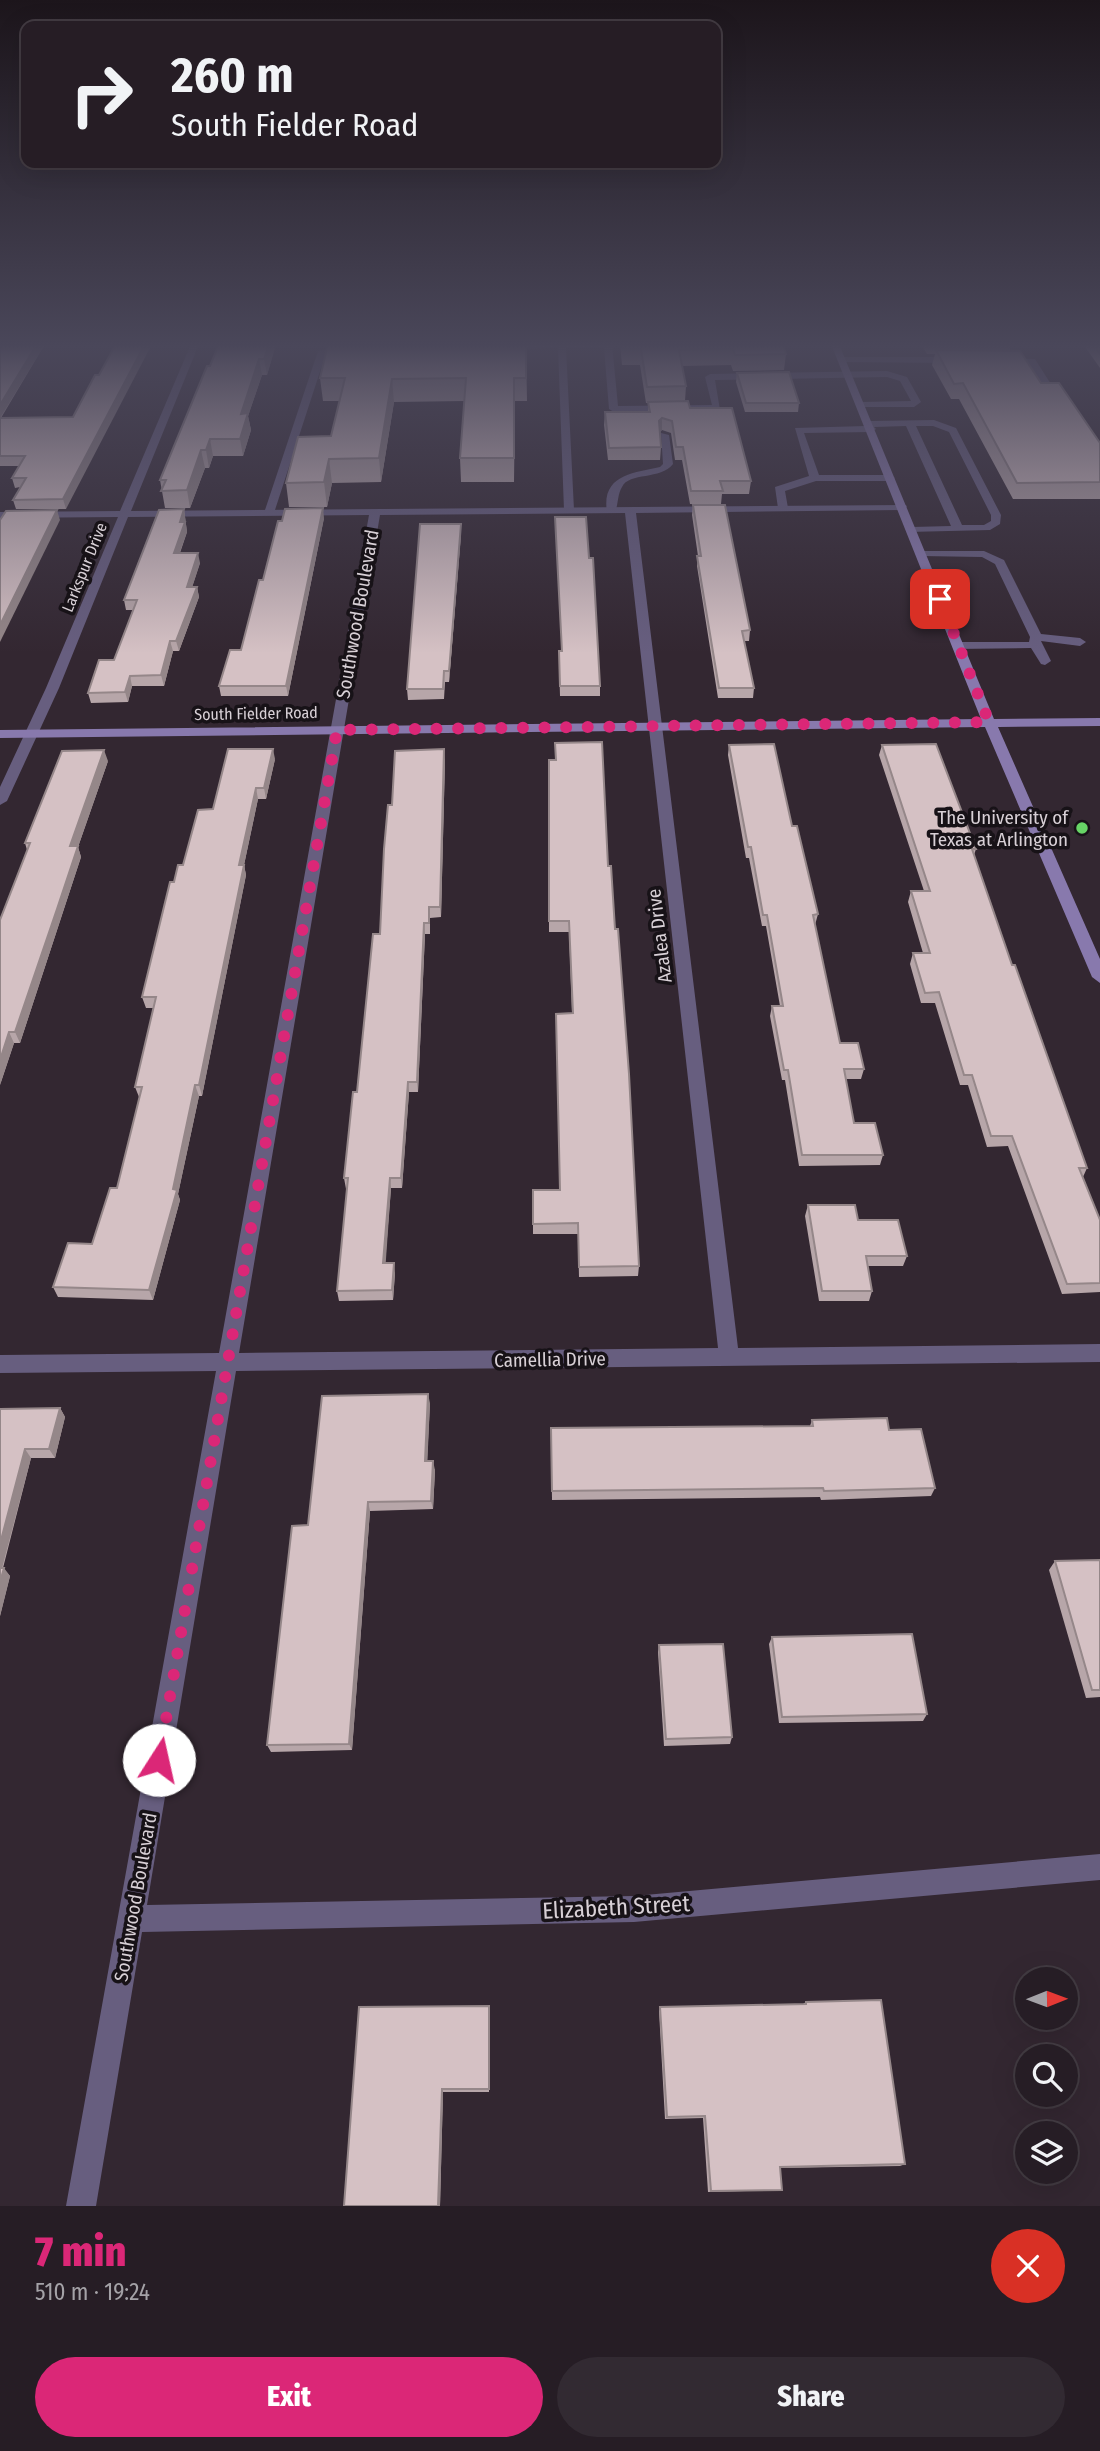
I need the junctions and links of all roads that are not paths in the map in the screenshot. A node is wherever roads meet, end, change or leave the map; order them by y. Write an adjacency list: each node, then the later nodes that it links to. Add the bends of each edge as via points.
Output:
1 (151, 447): 18 (street, Larkspur Drive)
2 (291, 447): 17 (street)
3 (566, 447): 14 (street)
4 (666, 447): 15 (street, via 668,464 664,469 623,479 616,487)
5 (804, 447): 9 (street)
6 (878, 447): 10 (main road)
7 (920, 447): 20 (street)
8 (962, 447): 20 (street, via 996,522 993,527)
9 (815, 478): 10 (street); 12 (street, via 779,489)
10 (890, 478): 11 (main road)
11 (902, 507): 12 (street); 21 (main road)
12 (783, 508): 13 (street)
13 (630, 509): 15 (street); 29 (street, Azalea Drive)
14 (569, 510): 15 (street); 16 (street)
15 (611, 510)
16 (375, 512): 17 (street); 30 (street, Southwood Boulevard)
17 (269, 513): 18 (street)
18 (123, 514): 19 (street); 31 (street, Larkspur Drive)
19 (0, 515)
20 (958, 529): 21 (street)
21 (912, 530): 22 (main road)
22 (921, 553): 23 (street, via 984,554 1000,562); 25 (main road)
23 (1035, 640): 24 (street); 25 (street); 26 (street)
24 (1080, 642)
25 (958, 646): 27 (main road)
26 (1049, 654)
27 (989, 722): 28 (main road, South Fielder Road); 29 (main road, South Fielder Road); 34 (main road)
28 (1100, 722)
29 (654, 727): 30 (main road, South Fielder Road); 36 (street, Azalea Drive)
30 (337, 730): 31 (main road, South Fielder Road); 37 (street, Southwood Boulevard)
31 (34, 733): 32 (main road, South Fielder Road); 33 (street, Larkspur Drive)
32 (0, 734)
33 (0, 801)
34 (1100, 976)
35 (1100, 1353): 36 (street, Camellia Drive)
36 (729, 1357): 37 (street, Camellia Drive)
37 (228, 1362): 38 (street, Camellia Drive); 40 (street, Southwood Boulevard)
38 (0, 1364)
39 (1100, 1867): 40 (street, Elizabeth Street, via 634,1909)
40 (131, 1919): 41 (street, Southwood Boulevard)
41 (81, 2206)

